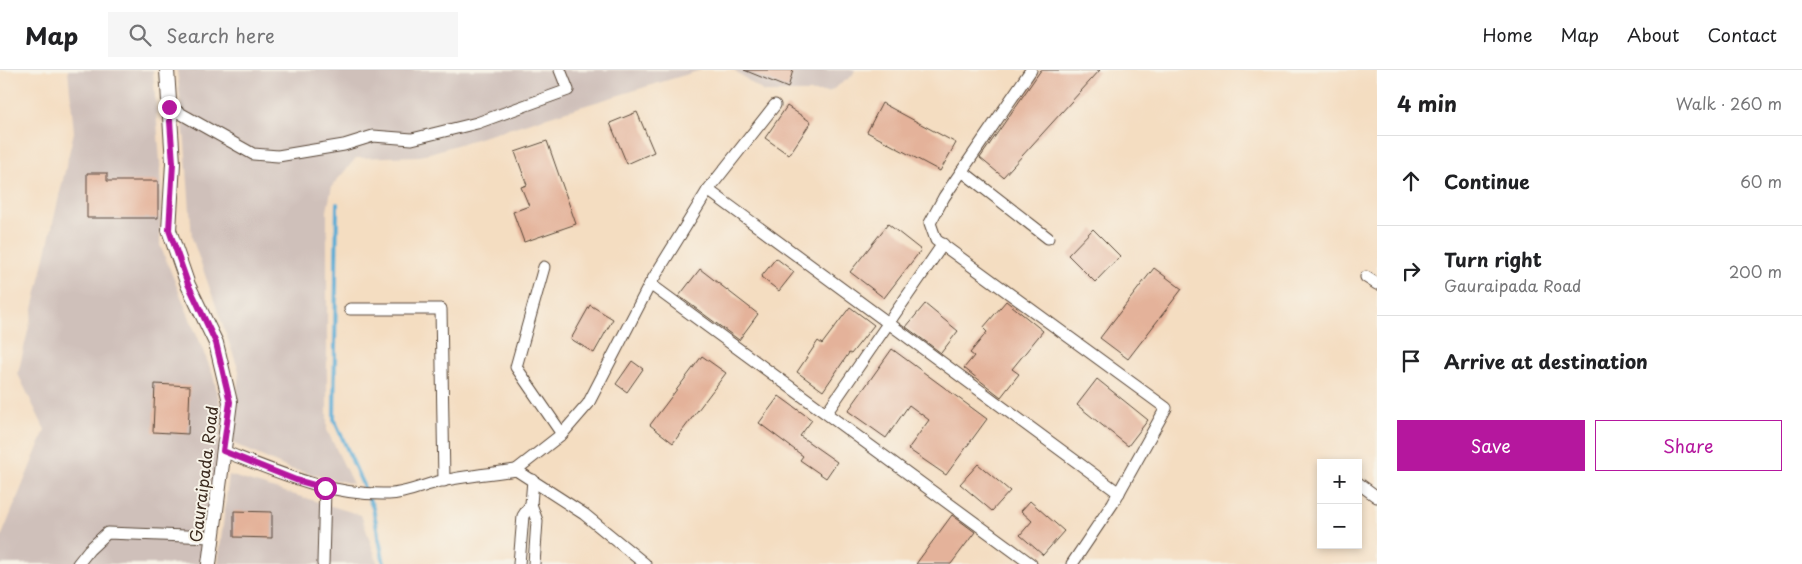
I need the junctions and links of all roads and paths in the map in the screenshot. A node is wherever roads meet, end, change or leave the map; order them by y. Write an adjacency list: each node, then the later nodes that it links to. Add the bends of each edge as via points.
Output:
1 (167, 70): 5 (street, Gauraipada Road)
2 (560, 70): 5 (street, via 568,90 477,123 412,139 373,136 344,145 278,156 253,154)
3 (1031, 70): 6 (street)
4 (775, 105): 7 (street)
5 (169, 107): 18 (street, Gauraipada Road, via 173,163 169,230 188,284 218,351 230,402)
6 (962, 171): 8 (street); 9 (street, via 930,223 936,240)
7 (708, 190): 12 (street); 15 (street)
8 (1048, 238)
9 (943, 244): 15 (street); 24 (street, via 1166,408)
10 (544, 267): 17 (street, via 516,367)
11 (1366, 277): 13 (street)
12 (650, 284): 16 (street); 17 (street, via 588,404)
13 (1377, 284)
14 (350, 309): 21 (street, via 441,309)
15 (889, 322): 16 (street); 24 (street)
16 (827, 412): 34 (street)
17 (562, 434): 19 (street)
18 (223, 451): 23 (street); 27 (street, Gauraipada Road)
19 (516, 470): 20 (street); 21 (street)
20 (533, 480): 26 (street); 33 (street, via 584,514)
21 (444, 481): 23 (street, via 391,494)
22 (1362, 486): 25 (street)
23 (325, 488): 30 (street)
24 (1119, 492): 35 (street)
25 (1377, 497)
26 (531, 504): 31 (street, via 523,516); 32 (street, via 537,521)
27 (212, 537): 28 (street, via 107,534 88,550); 29 (street, Gauraipada Road)
28 (78, 564)
29 (209, 564)
30 (323, 564)
31 (519, 564)
32 (534, 564)
33 (645, 564)
34 (1031, 564)
35 (1072, 564)

